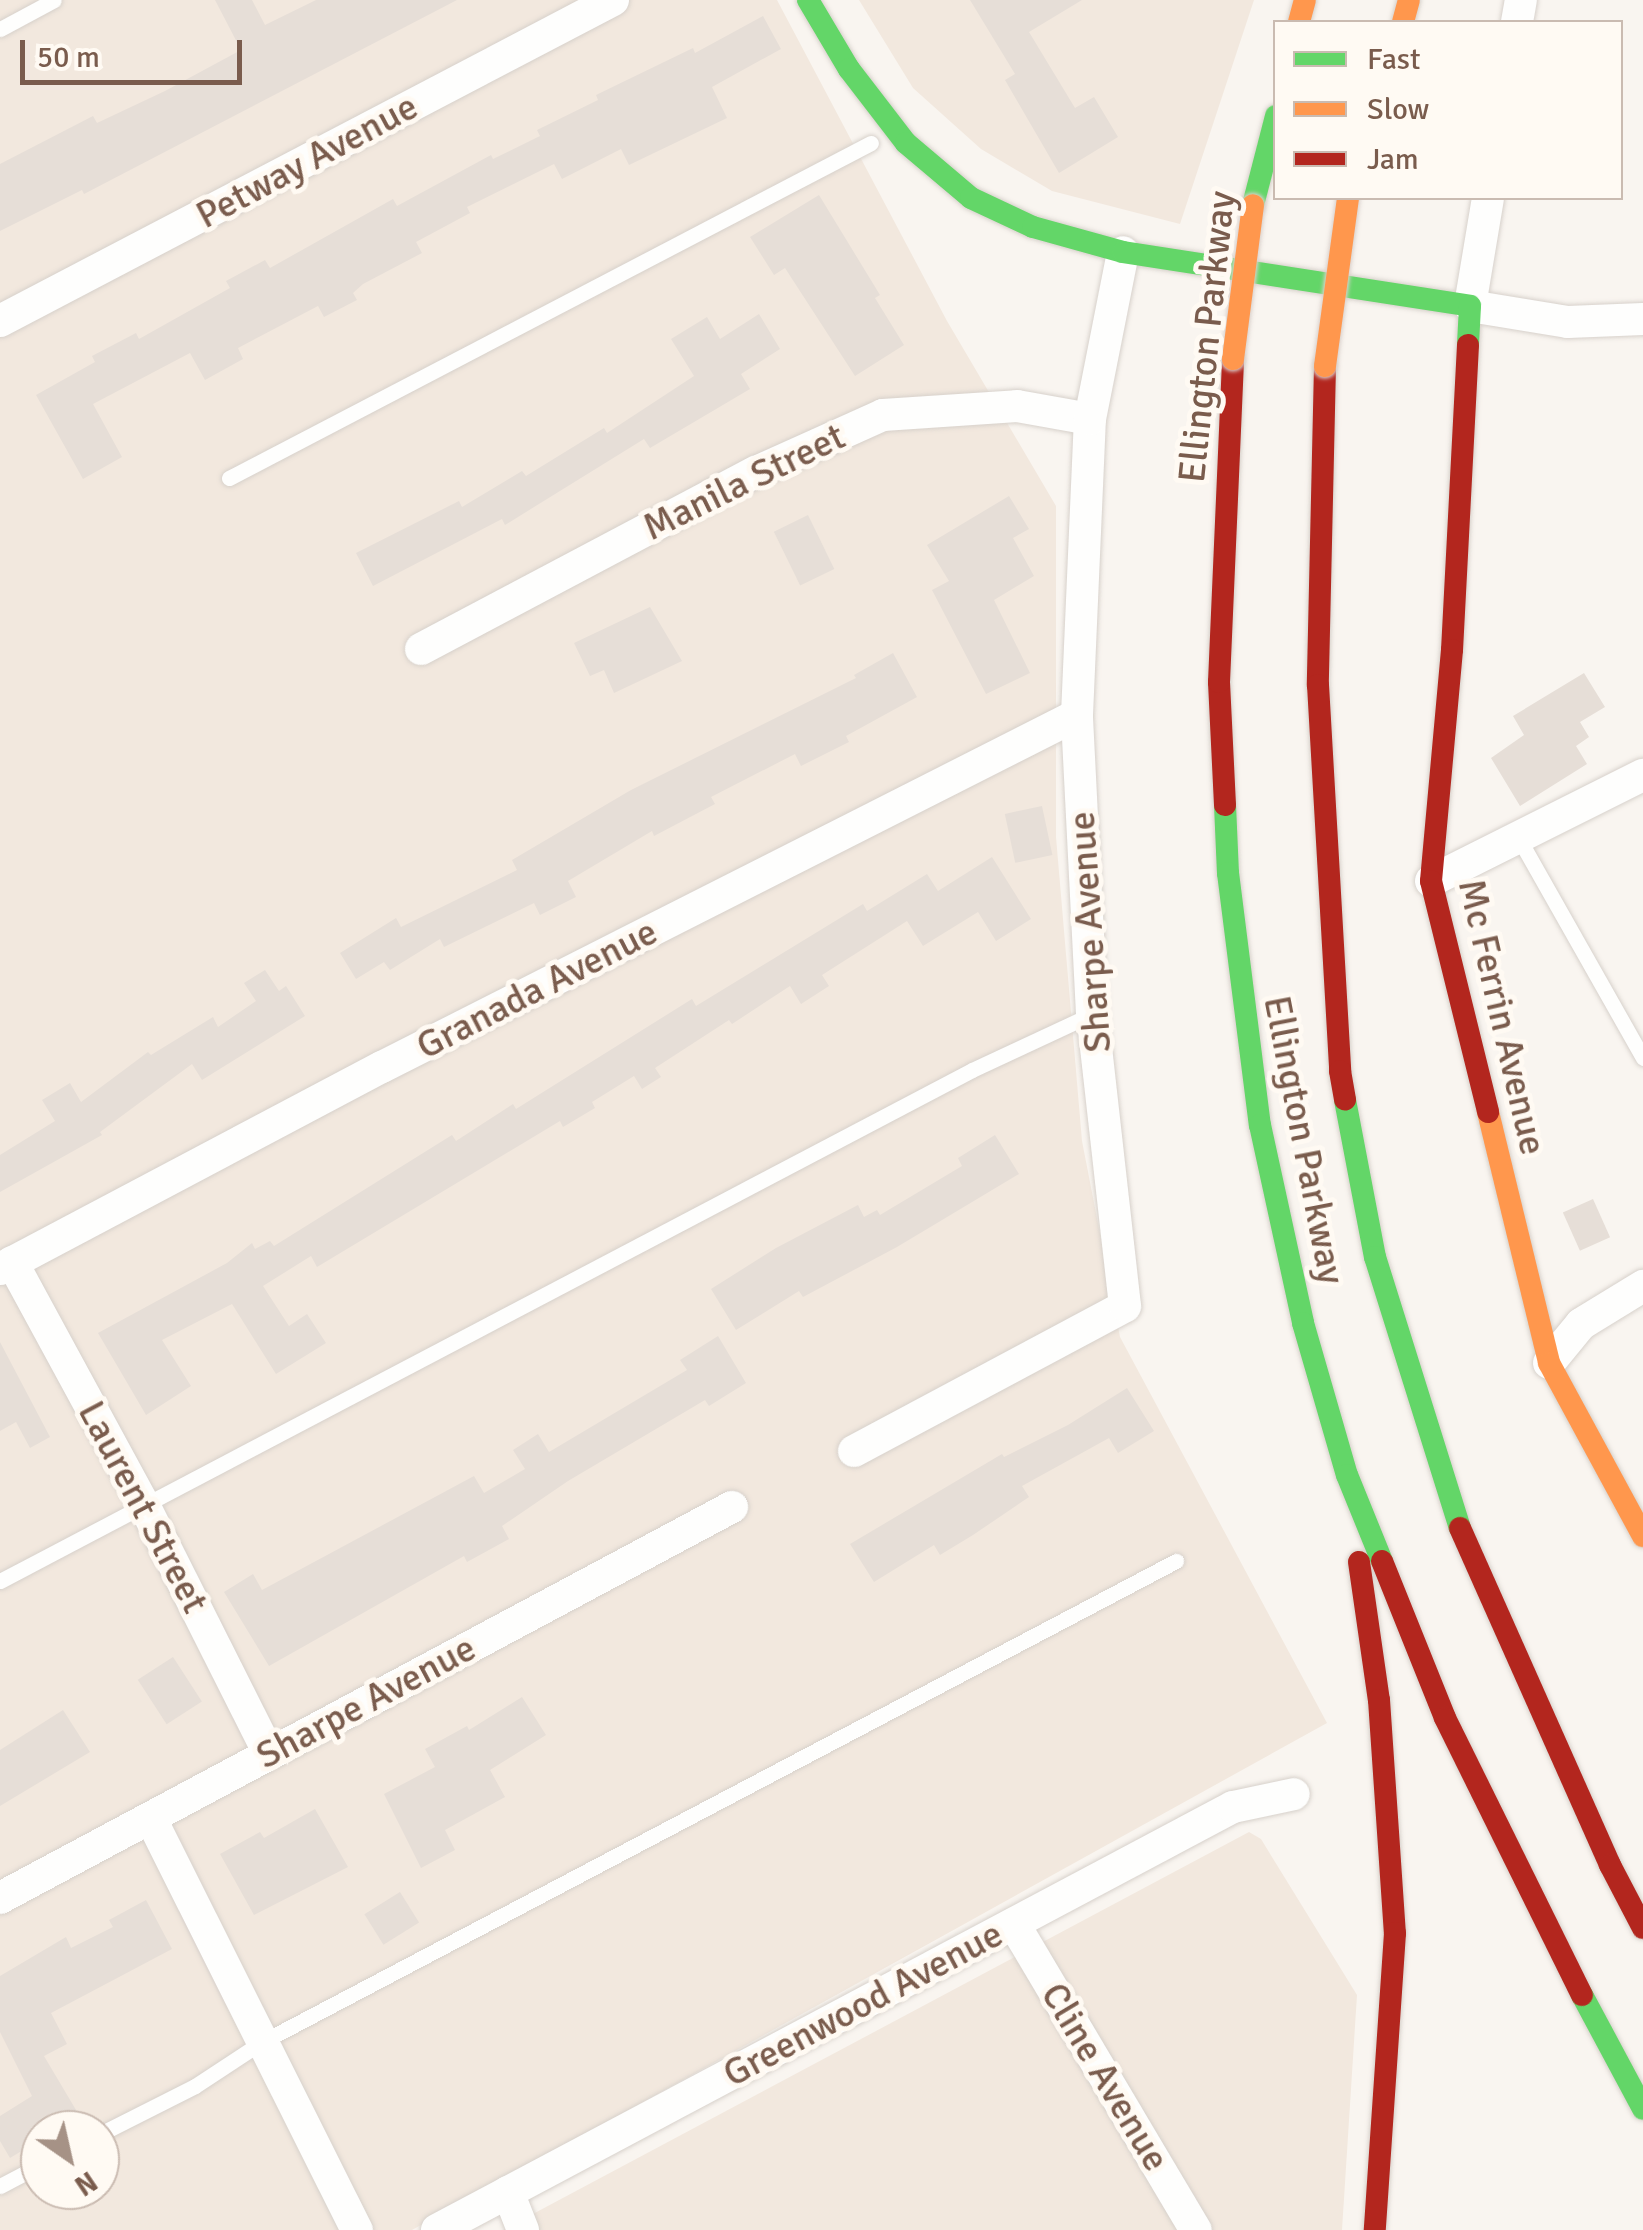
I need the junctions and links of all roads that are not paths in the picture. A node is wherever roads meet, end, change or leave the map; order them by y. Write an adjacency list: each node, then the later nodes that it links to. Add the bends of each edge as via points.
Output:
1 (54, 0): 4 (lane)
2 (613, 0): 12 (street, Petway Avenue)
3 (808, 0): 9 (main road, via 848,70 906,143 971,198 1033,227)
4 (0, 29)
5 (1273, 128): 27 (main road, Ellington Parkway, bridge, via 1253,205 1233,359 1219,682 1231,909 1260,1124 1303,1322)
6 (870, 144): 14 (lane)
7 (1348, 200): 36 (main road, Ellington Parkway, bridge, via 1325,366 1320,724 1340,1070 1375,1257 1458,1523)
8 (1488, 200): 10 (street)
9 (1122, 252): 10 (main road); 13 (street, Sharpe Avenue)
10 (1470, 306): 11 (street, via 1568,322); 19 (main road, Mc Ferrin Avenue, via 1452,650)
11 (1643, 319)
12 (0, 321)
13 (1090, 419): 15 (street, Manila Street, via 1018,406 882,415 756,472); 16 (street, Sharpe Avenue)
14 (228, 478)
15 (421, 649)
16 (1077, 715): 20 (street, Sharpe Avenue); 23 (street, Granada Avenue)
17 (1643, 775): 18 (street)
18 (1518, 837): 19 (street); 21 (lane)
19 (1431, 880): 25 (main road, Mc Ferrin Avenue)
20 (1092, 1014): 26 (street, Sharpe Avenue, via 1125,1306); 28 (lane, via 938,1088)
21 (1639, 1038): 22 (lane)
22 (1643, 1058)
23 (6, 1265): 28 (street, Laurent Street)
24 (1643, 1286): 25 (street, via 1581,1324)
25 (1549, 1363): 30 (main road, Mc Ferrin Avenue)
26 (854, 1452)
27 (1347, 1474): 42 (main road, Ellington Parkway, via 1445,1718); 49 (main road, via 1379,1700 1395,1933)
28 (145, 1507): 32 (lane); 33 (street, Laurent Street)
29 (732, 1507): 33 (street, Sharpe Avenue)
30 (1643, 1536)
31 (1176, 1562): 41 (lane)
32 (0, 1582)
33 (269, 1754): 35 (street, Sharpe Avenue)
34 (1294, 1794): 39 (street, Greenwood Avenue, via 1233,1807)
35 (150, 1819): 37 (street, Sharpe Avenue); 41 (street)
36 (1610, 1866): 38 (main road); 40 (main road, Ellington Parkway)
37 (0, 1898)
38 (1643, 1907)
39 (1014, 1924): 44 (street, Greenwood Avenue); 48 (street, Cline Avenue)
40 (1643, 1928)
41 (262, 2042): 43 (lane); 45 (street)
42 (1643, 2109)
43 (120, 2124)
44 (508, 2192): 46 (street, Greenwood Avenue); 47 (street)
45 (356, 2230)
46 (437, 2230)
47 (523, 2230)
48 (1196, 2230)
49 (1375, 2230)

